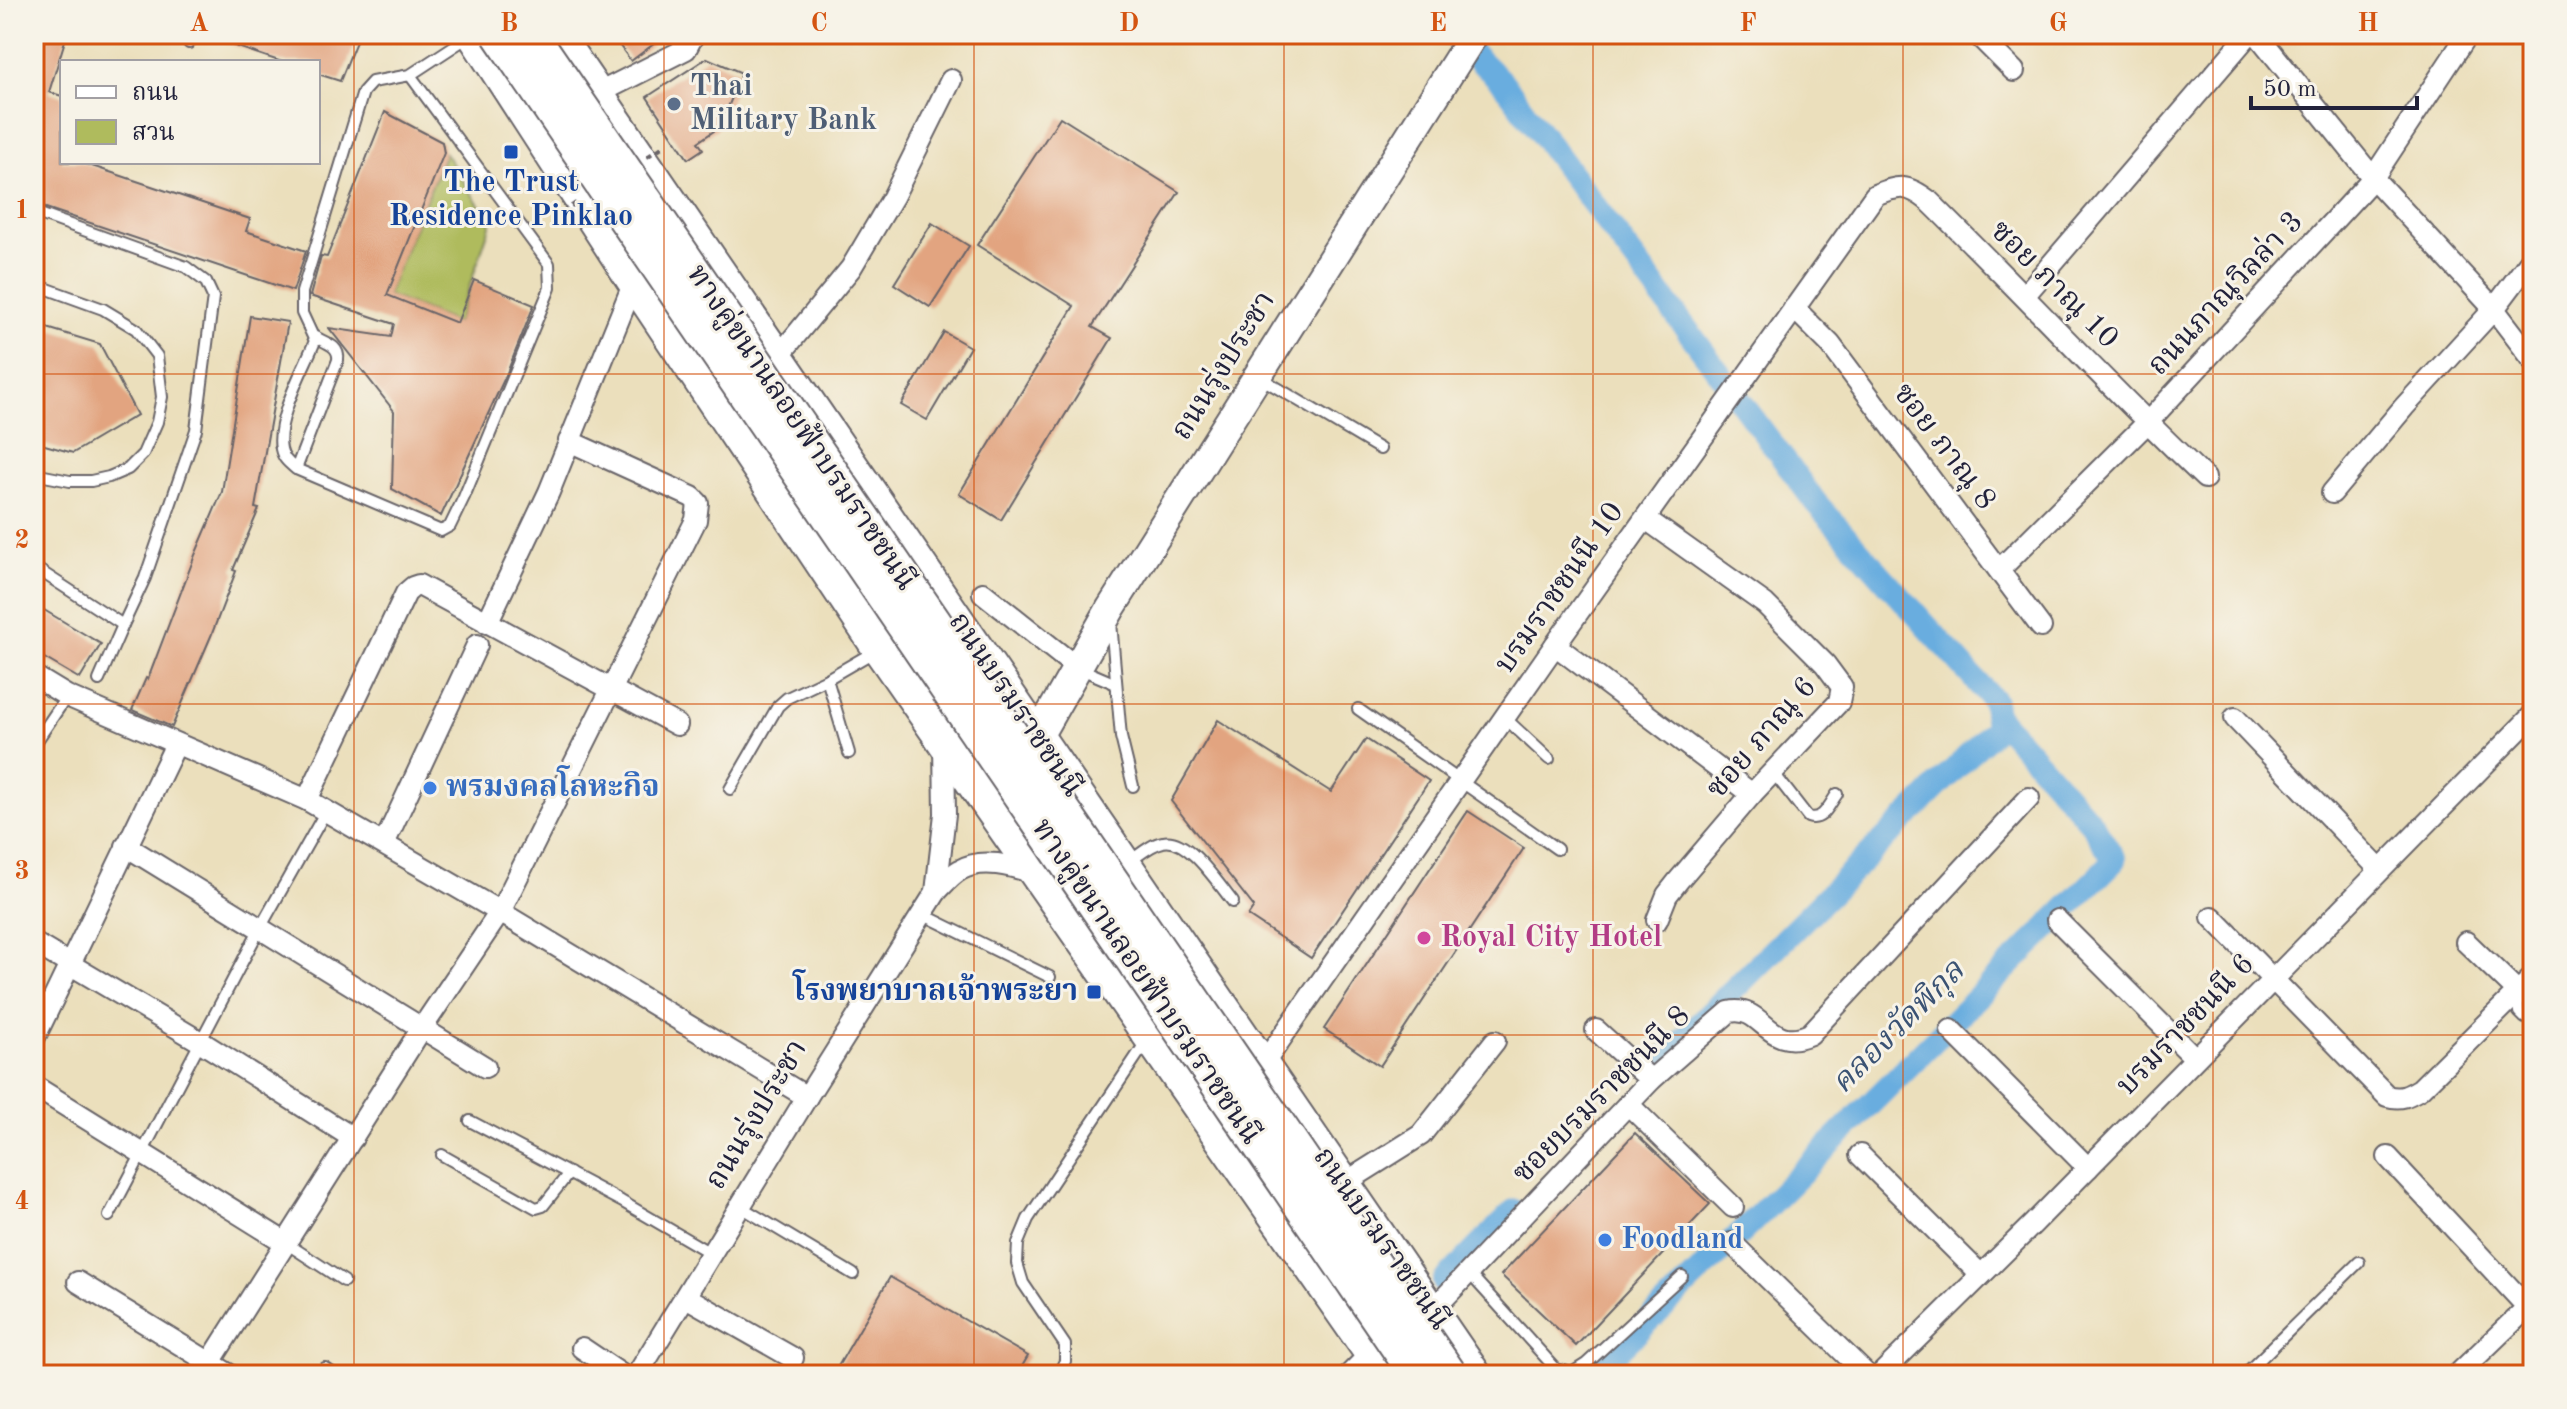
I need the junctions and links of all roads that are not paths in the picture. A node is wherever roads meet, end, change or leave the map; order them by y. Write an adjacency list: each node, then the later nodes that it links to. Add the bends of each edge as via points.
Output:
1 (473, 34): 12 (lane); 19 (main road)
2 (498, 34): 144 (main road, ทางคู่ขนานลอยฟ้าบรมราชชนนี, bridge)
3 (532, 34): 145 (main road, ทางคู่ขนานลอยฟ้าบรมราชชนนี, bridge)
4 (556, 34): 14 (main road, ถนนบรมราชชนนี)
5 (694, 34): 14 (street, via 686,49)
6 (1474, 34): 27 (street, ถนนรุ่งประชา)
7 (1977, 34): 11 (street)
8 (2249, 34): 21 (street)
9 (2257, 34): 15 (street)
10 (2468, 34): 15 (street, ถนนภาณุวิลล่า 3)
11 (2014, 71)
12 (410, 75): 24 (lane, via 372,82 358,105 302,292 302,313); 31 (lane, via 549,264 550,288 446,530)
13 (951, 80): 25 (street, via 851,268)
14 (597, 94): 25 (main road, ถนนบรมราชชนนี)
15 (2373, 178): 23 (street); 28 (street, ถนนภาณุวิลล่า 3)
16 (1929, 201): 21 (street, ซอย ภาณุ 10); 22 (street, บรมราชชนนี 10, via 1913,189 1895,187 1875,195)
17 (34, 212): 41 (lane, via 186,267 206,282 213,297 196,430 145,578)
18 (2533, 257): 23 (street)
19 (634, 282): 29 (street); 45 (main road)
20 (34, 284): 32 (lane, via 103,309 136,329 157,356 162,397 143,454 128,469 91,481)
21 (2025, 295): 28 (street, ซอย ภาณุ 10)
22 (1794, 308): 35 (street, บรมราชชนนี 10); 37 (street, ซอย ภาณุ 8, via 1830,344)
23 (2494, 309): 26 (street); 34 (street)
24 (315, 337): 31 (lane, via 283,424 280,447); 31 (lane, via 339,354)
25 (778, 357): 58 (main road, ถนนบรมราชชนนี)
26 (2533, 360)
27 (1257, 376): 30 (lane); 39 (street, ถนนรุ่งประชา)
28 (2147, 423): 33 (street, ซอย ภาณุ 10); 37 (street, ถนนภาณุวิลล่า 3)
29 (569, 441): 40 (street); 51 (street, via 698,503 696,520)
30 (1380, 449)
31 (296, 469)
32 (34, 474)
33 (2205, 478)
34 (2332, 493)
35 (1646, 519): 44 (street, บรมราชชนนี 10); 64 (street, ซอย ภาณุ 6, via 1765,604 1842,687 1839,702)
36 (34, 567): 41 (lane)
37 (1999, 570): 42 (street, ซอย ภาณุ 8)
38 (983, 593): 46 (street)
39 (1111, 608): 46 (street, ถนนรุ่งประชา); 50 (lane)
40 (487, 623): 51 (street); 71 (street, via 426,587 406,593)
41 (123, 625): 49 (lane)
42 (2041, 627)
43 (477, 645): 73 (street)
44 (1555, 645): 55 (street, บรมราชชนนี 10); 68 (street)
45 (879, 649): 48 (lane); 59 (main road)
46 (1076, 667): 50 (lane); 58 (street, ถนนรุ่งประชา)
47 (34, 676): 52 (street)
48 (827, 679): 62 (lane); 67 (lane, via 778,706)
49 (99, 680)
50 (1116, 684): 66 (lane)
51 (612, 690): 57 (street); 81 (street)
52 (67, 696): 60 (street); 61 (lane)
53 (1358, 709): 65 (lane)
54 (2533, 715): 77 (street, บรมราชชนนี 6)
55 (1505, 718): 63 (lane); 65 (street, บรมราชชนนี 10)
56 (2235, 718): 77 (street)
57 (677, 725)
58 (1037, 738): 76 (main road, ถนนบรมราชชนนี)
59 (944, 740): 78 (main road); 79 (street, ถนนรุ่งประชา, via 945,814)
60 (176, 744): 71 (street); 74 (street)
61 (34, 745)
62 (849, 753)
63 (1549, 759)
64 (1773, 772): 68 (street, ซอย ภาณุ 6); 69 (lane, via 1808,817 1821,817)
65 (1460, 781): 75 (lane); 103 (street, บรมราชชนนี 10)
66 (1133, 786)
67 (730, 789)
68 (1752, 794): 84 (street, ซอย ภาณุ 6, via 1667,895)
69 (1837, 794)
70 (2029, 798): 105 (street, ซอยบรมราชชนนี 8, via 1810,1034 1789,1040 1740,1009 1729,1012)
71 (307, 800): 72 (street)
72 (326, 811): 73 (street); 86 (lane)
73 (384, 844): 81 (street)
74 (126, 846): 86 (street); 89 (street)
75 (1557, 849)
76 (1124, 865): 80 (lane, via 1155,844 1179,843); 103 (main road, ถนนบรมราชชนนี)
77 (2380, 870): 92 (street, บรมราชชนนี 6)
78 (1034, 873): 79 (street, ถนนรุ่งประชา, via 1009,865 973,865); 98 (main road)
79 (936, 892): 82 (street, ถนนรุ่งประชา)
80 (1233, 902)
81 (500, 912): 95 (street); 107 (street)
82 (922, 914): 90 (lane); 107 (street, ถนนรุ่งประชา)
83 (2212, 917): 92 (street)
84 (1657, 920)
85 (2057, 920): 102 (street)
86 (260, 928): 95 (street); 101 (lane)
87 (2466, 942): 93 (street)
88 (34, 943): 89 (street)
89 (70, 962): 99 (street); 101 (street)
90 (1050, 977)
91 (2533, 977): 93 (street)
92 (2272, 979): 93 (street, via 2387,1096 2396,1099 2420,1089); 102 (street, บรมราชชนนี 6)
93 (2518, 992): 94 (lane, via 2519,1012)
94 (2525, 1018)
95 (422, 1028): 104 (street); 110 (street)
96 (1596, 1030): 105 (street)
97 (1951, 1030): 115 (street)
98 (1150, 1035): 137 (main road); 143 (lane, via 1028,1219 1018,1243 1023,1283 1065,1345)
99 (34, 1039)
100 (1495, 1041): 117 (street, via 1421,1135)
101 (201, 1042): 110 (street); 111 (lane)
102 (2195, 1058): 115 (street, บรมราชชนนี 6)
103 (1262, 1066): 117 (main road, ถนนบรมราชชนนี)
104 (485, 1067)
105 (1651, 1080): 108 (street, ซอยบรมราชชนนี 8)
106 (34, 1086): 111 (street)
107 (807, 1097): 118 (street, ถนนรุ่งประชา)
108 (1628, 1104): 119 (street); 125 (street, ซอยบรมราชชนนี 8)
109 (470, 1121): 116 (lane)
110 (353, 1138): 121 (street)
111 (142, 1153): 120 (lane); 121 (street)
112 (442, 1155): 116 (lane, via 536,1208)
113 (1860, 1155): 127 (street)
114 (2388, 1157): 132 (street)
115 (2088, 1168): 127 (street, บรมราชชนนี 6)
116 (569, 1173): 123 (lane)
117 (1343, 1184): 133 (main road, ถนนบรมราชชนนี)
118 (741, 1207): 123 (street, ถนนรุ่งประชา); 126 (lane)
119 (1733, 1207)
120 (109, 1216)
121 (286, 1243): 129 (lane); 138 (street)
122 (1732, 1243): 147 (street)
123 (712, 1254): 131 (street, ถนนรุ่งประชา)
124 (2359, 1262): 149 (lane)
125 (1469, 1273): 128 (lane, via 1556,1369 1572,1373); 133 (street, ซอยบรมราชชนนี 8)
126 (853, 1274)
127 (1981, 1275): 148 (street, บรมราชชนนี 6)
128 (1682, 1276)
129 (344, 1281)
130 (78, 1282): 138 (street)
131 (686, 1297): 135 (street); 142 (street, ถนนรุ่งประชา)
132 (2531, 1308): 150 (street)
133 (1431, 1312): 146 (main road, ถนนบรมราชชนนี)
134 (582, 1348): 141 (street)
135 (793, 1358)
136 (325, 1368): 140 (lane)
137 (1369, 1368)
138 (206, 1369): 139 (street)
139 (230, 1375)
140 (335, 1375)
141 (622, 1375)
142 (637, 1375)
143 (1058, 1375)
144 (1416, 1375)
145 (1451, 1375)
146 (1475, 1375)
147 (1867, 1375)
148 (1880, 1375)
149 (2244, 1375)
150 (2457, 1375)

